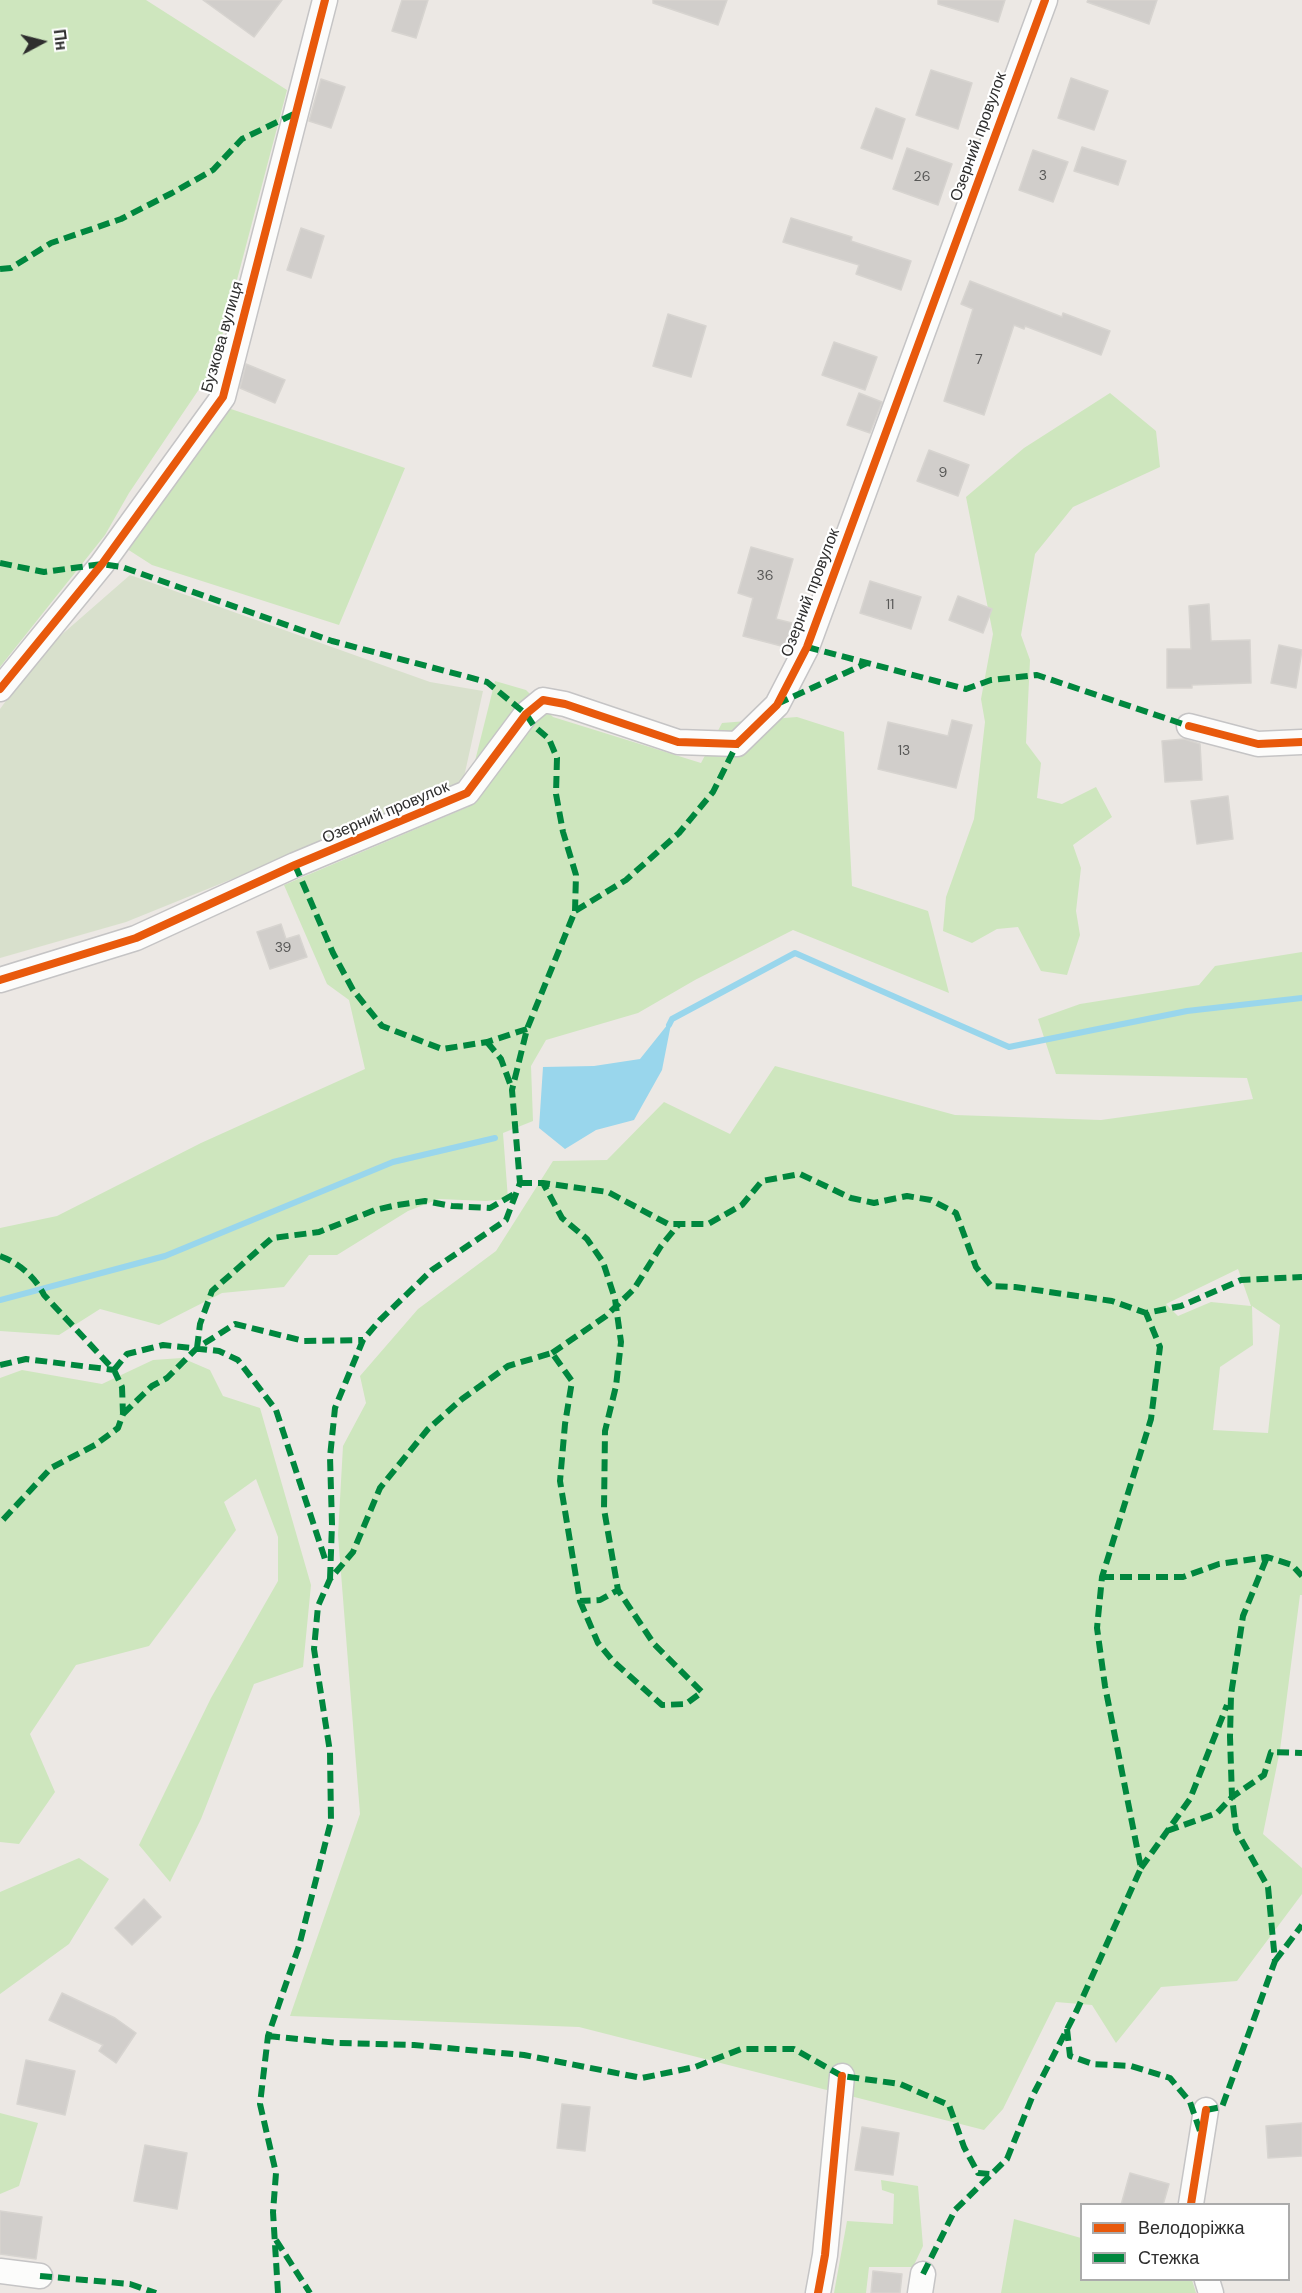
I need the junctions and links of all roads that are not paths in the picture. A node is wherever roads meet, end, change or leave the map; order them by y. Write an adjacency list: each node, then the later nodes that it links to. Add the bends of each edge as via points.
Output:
1 (326, 0): 3 (street, Бузкова вулиця, via 223,397 102,564)
2 (1045, 0): 6 (street, Озерний провулок, via 807,647 777,705 737,744 678,742 543,700 526,714 467,793 295,865 136,938)
3 (0, 689)
4 (1189, 726): 5 (street, via 1258,744)
5 (1302, 742)
6 (0, 980)
7 (842, 2076): 12 (street)
8 (1206, 2110): 9 (street)
9 (1191, 2203)
10 (0, 2271): 11 (street)
11 (40, 2276)
12 (818, 2293)

